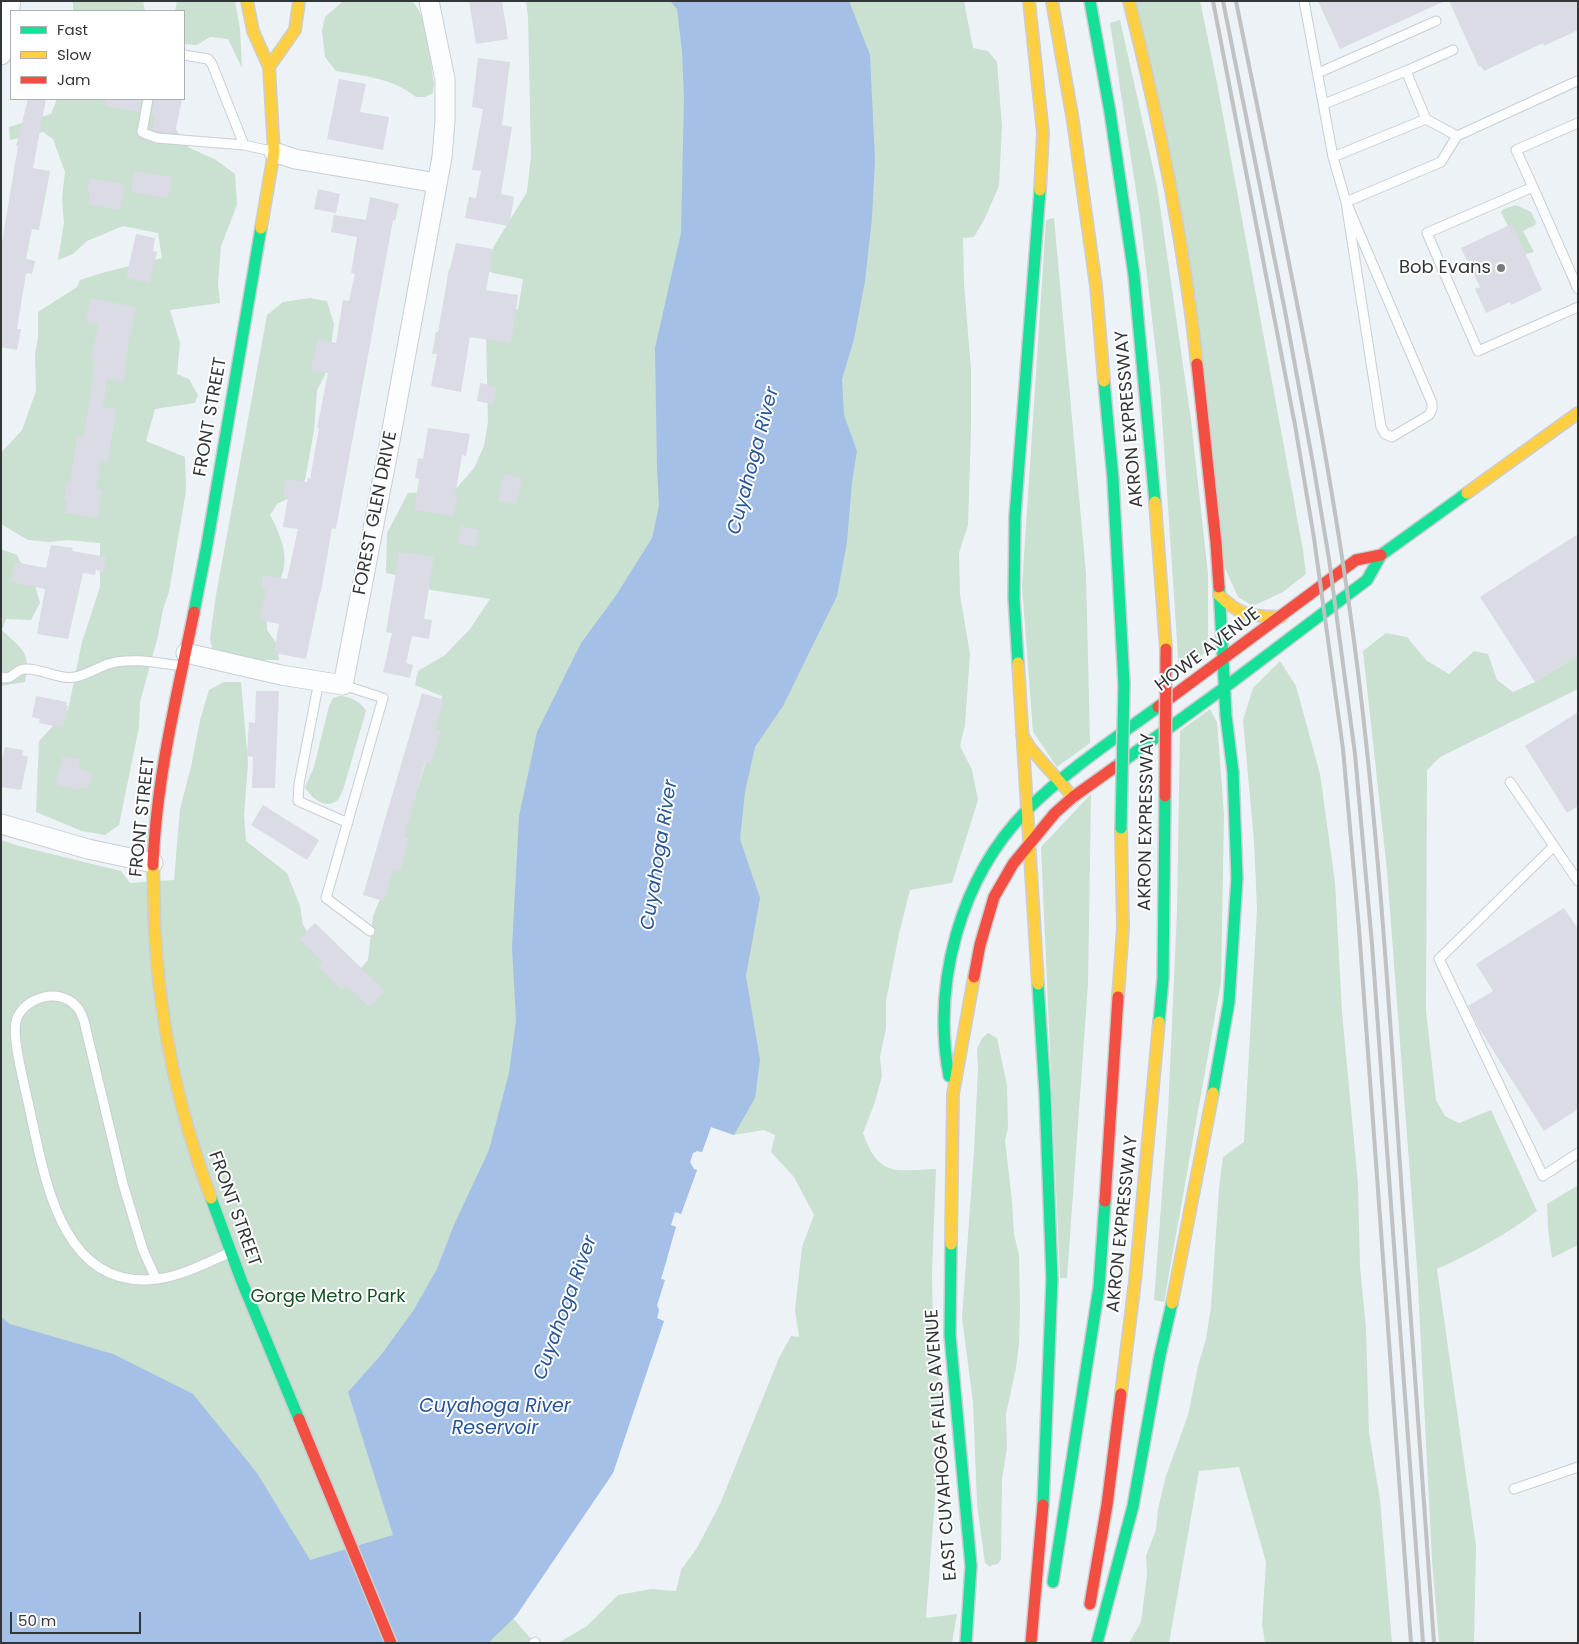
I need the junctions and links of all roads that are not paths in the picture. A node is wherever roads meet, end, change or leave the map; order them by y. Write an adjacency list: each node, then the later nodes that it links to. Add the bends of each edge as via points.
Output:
1 (11, 1): 12 (street)
2 (248, 1): 14 (main road, via 253,31)
3 (299, 1): 14 (main road, via 295,30)
4 (429, 1): 26 (street, FOREST GLEN DRIVE, via 445,87 445,130)
5 (1029, 1): 41 (main road, via 1043,133 1015,516 1014,598)
6 (1052, 1): 60 (main road, AKRON EXPRESSWAY, bridge, via 1096,286 1113,479 1124,684 1123,928 1099,1287)
7 (1090, 1): 61 (main road, AKRON EXPRESSWAY, bridge, via 1134,275 1166,649 1163,979 1135,1281 1110,1486)
8 (1129, 1): 33 (main road, via 1154,102 1185,272 1215,533)
9 (1304, 1): 16 (lane)
10 (1436, 21): 16 (lane)
11 (1453, 50): 15 (lane)
12 (1, 54)
13 (185, 55): 23 (lane, via 208,59 212,64)
14 (269, 67): 24 (main road, FRONT STREET)
15 (1406, 70): 19 (lane); 20 (lane)
16 (1318, 73): 19 (lane)
17 (1577, 81): 22 (lane)
18 (148, 100): 23 (lane, via 142,126 142,132 146,134 157,138)
19 (1324, 104): 25 (lane)
20 (1426, 119): 22 (lane); 25 (lane)
21 (1578, 123): 27 (lane, via 1516,150)
22 (1457, 136): 28 (lane, via 1442,162)
23 (244, 145): 24 (lane)
24 (274, 152): 26 (street, via 295,159); 35 (main road, FRONT STREET)
25 (1333, 157): 28 (lane)
26 (437, 183): 39 (street, FOREST GLEN DRIVE)
27 (1533, 186): 29 (lane); 30 (lane, via 1427,233 1478,351)
28 (1346, 202): 28 (lane, via 1381,427 1385,434 1392,436 1429,415 1432,403)
29 (1578, 289)
30 (1578, 306)
31 (1578, 413): 32 (main road, HOWE AVENUE)
32 (1381, 555): 34 (main road, HOWE AVENUE, via 1356,560); 40 (main road, HOWE AVENUE, via 1367,580)
33 (1219, 595): 34 (main road, via 1243,615); 36 (main road)
34 (1281, 617): 36 (main road, HOWE AVENUE)
35 (184, 660): 37 (lane, via 128,660 74,677 21,669 12,677); 38 (street); 51 (main road, FRONT STREET, via 158,804)
36 (1223, 661): 40 (main road); 42 (main road, HOWE AVENUE)
37 (1, 678)
38 (319, 681): 39 (street); 46 (lane, via 298,801)
39 (343, 685): 46 (lane, via 383,698)
40 (1224, 688): 44 (main road, HOWE AVENUE); 65 (main road, via 1233,772 1237,878 1229,1002 1133,1506)
41 (1022, 735): 42 (main road); 45 (main road)
42 (1058, 781): 44 (main road); 45 (main road, HOWE AVENUE)
43 (1510, 782): 50 (lane)
44 (1073, 797): 48 (main road, HOWE AVENUE)
45 (1026, 811): 49 (main road); 54 (main road, EAST CUYAHOGA FALLS AVENUE, via 994,850 971,894 954,942 944,997 944,1053)
46 (348, 823): 53 (lane, via 326,898)
47 (1, 824): 51 (street)
48 (1039, 831): 49 (main road, EAST CUYAHOGA FALLS AVENUE)
49 (1030, 843): 54 (main road, EAST CUYAHOGA FALLS AVENUE, via 994,897 980,945); 64 (main road, via 1052,1279 1044,1489)
50 (1554, 846): 52 (lane); 55 (lane, via 1439,959 1543,1176)
51 (152, 863): 56 (main road, FRONT STREET, via 161,997 176,1084 194,1153)
52 (1578, 881)
53 (370, 931)
54 (953, 1094): 63 (main road, EAST CUYAHOGA FALLS AVENUE, via 950,1335 971,1566)
55 (1578, 1153)
56 (231, 1252): 57 (lane, via 191,1270); 62 (main road, FRONT STREET)
57 (156, 1279): 57 (lane, via 126,1278 99,1267 76,1247 60,1222 35,1131 15,1034 18,1016 34,1000 58,996 74,1004 81,1012 123,1184 143,1250)
58 (1578, 1467): 59 (lane)
59 (1514, 1489)
60 (1051, 1594)
61 (1089, 1613)
62 (390, 1643)
63 (966, 1643)
64 (1032, 1643)
65 (1097, 1643)

